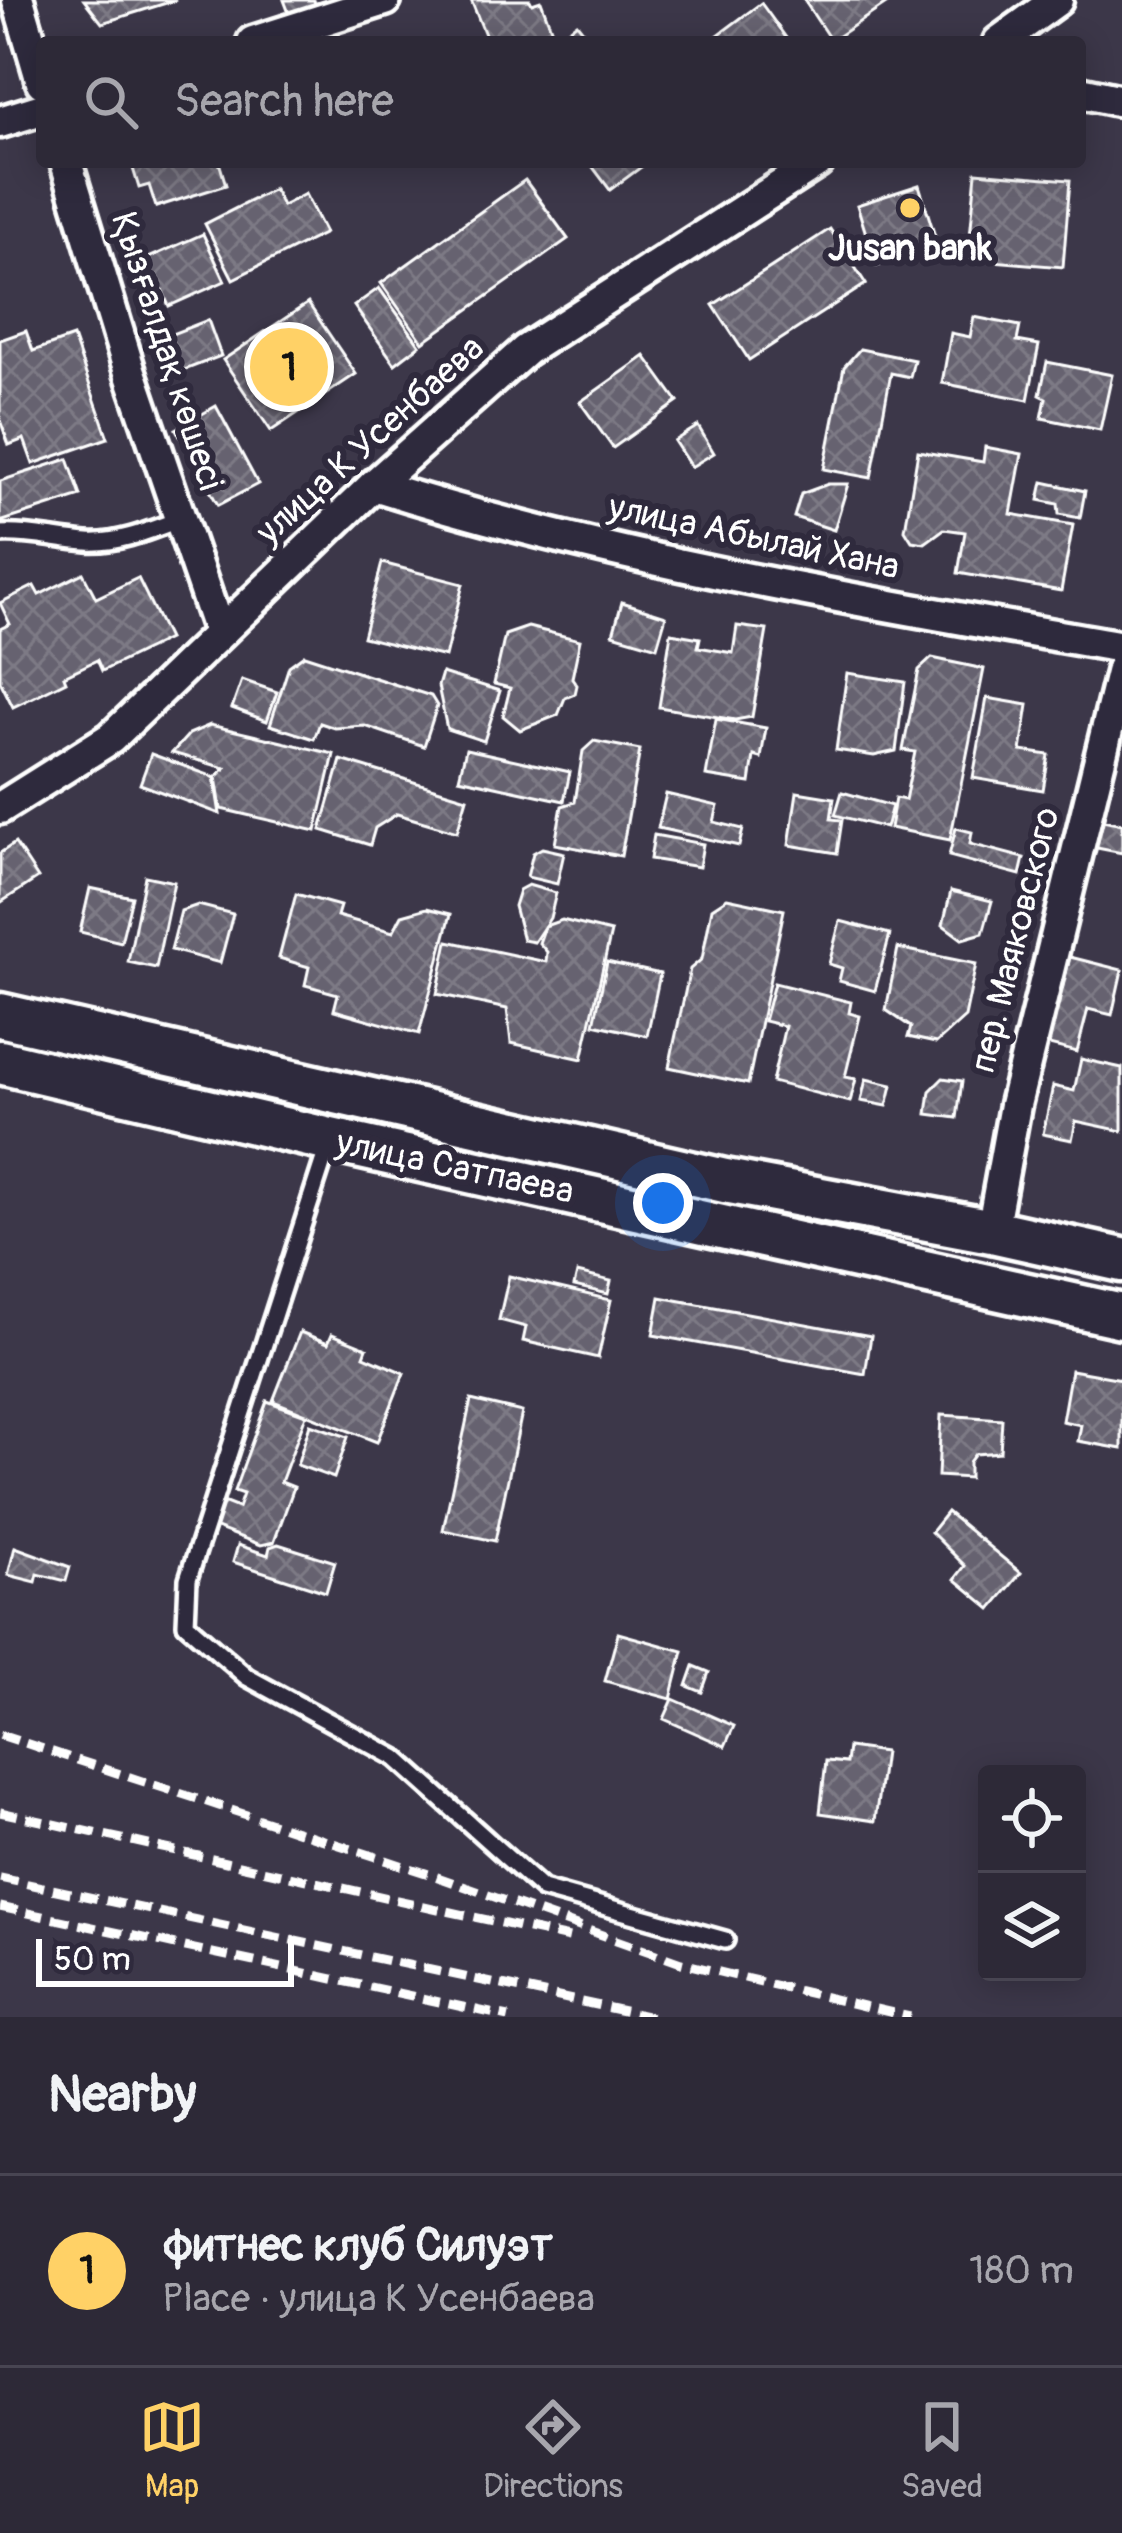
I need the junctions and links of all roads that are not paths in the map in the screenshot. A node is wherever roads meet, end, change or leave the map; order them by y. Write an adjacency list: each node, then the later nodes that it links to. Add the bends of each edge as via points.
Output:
1 (17, 0): 6 (street)
2 (385, 0): 4 (street)
3 (1057, 0): 5 (street)
4 (272, 36)
5 (1007, 36)
6 (36, 62)
7 (1086, 93): 8 (street)
8 (1122, 101)
9 (36, 111): 10 (street)
10 (0, 122)
11 (68, 168): 14 (street, Қызғалдақ көшесі)
12 (809, 168): 13 (street, улица К Усенбаева, via 526,350)
13 (374, 484): 16 (street, улица К Усенбаева); 17 (street, улица Абылай Хана, via 788,588)
14 (180, 519): 15 (lane, via 92,542); 16 (street, Қызғалдақ көшесі)
15 (0, 534)
16 (219, 632): 19 (street, улица К Усенбаева, via 111,738)
17 (1122, 647)
18 (1122, 669): 23 (street, пер. Маяковского)
19 (0, 808)
20 (0, 1015): 23 (street, улица Сатпаева, via 725,1181)
21 (0, 1062): 22 (street, улица Сатпаева)
22 (330, 1140): 25 (street, улица Сатпаева); 26 (lane, via 188,1580 186,1624 247,1677 396,1758 542,1889)
23 (992, 1231): 24 (street, улица Сатпаева)
24 (1122, 1260)
25 (1122, 1316)
26 (725, 1940)

